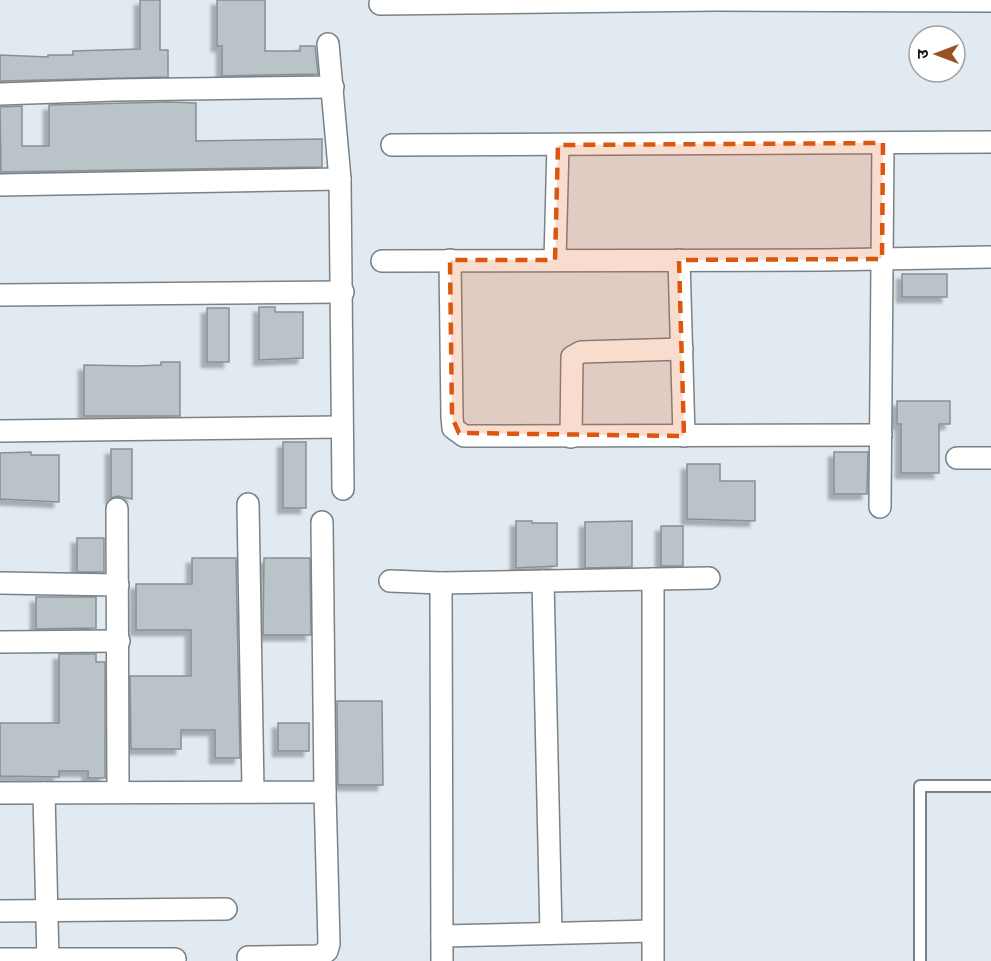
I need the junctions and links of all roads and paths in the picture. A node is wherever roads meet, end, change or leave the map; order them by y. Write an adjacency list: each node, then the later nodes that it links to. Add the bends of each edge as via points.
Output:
1 (715, 0): 2 (street); 4 (street)
2 (941, 1): 3 (street)
3 (991, 1)
4 (452, 2): 5 (street)
5 (380, 4)
6 (328, 44): 7 (street)
7 (333, 87): 8 (street); 13 (street)
8 (0, 94)
9 (991, 142): 10 (street)
10 (883, 143): 12 (street); 16 (street)
11 (392, 145): 12 (street)
12 (558, 145): 18 (street)
13 (340, 179): 14 (street); 21 (street)
14 (0, 185)
15 (991, 257): 16 (street)
16 (882, 259): 19 (street); 26 (street)
17 (450, 260): 18 (street); 20 (street); 28 (street, via 453,428 464,436)
18 (555, 260): 19 (street)
19 (679, 260): 23 (street)
20 (382, 261)
21 (343, 292): 22 (street); 24 (street)
22 (0, 295)
23 (682, 349): 27 (street); 28 (street, via 582,352 572,357)
24 (342, 427): 25 (street); 31 (street)
25 (0, 431)
26 (881, 435): 27 (street); 33 (street)
27 (684, 436): 28 (street)
28 (571, 437)
29 (957, 458): 30 (street)
30 (991, 458)
31 (343, 489)
32 (248, 504): 46 (street)
33 (880, 507)
34 (117, 509): 42 (street)
35 (322, 522): 48 (street)
36 (709, 578): 37 (street)
37 (653, 579): 39 (street); 54 (street)
38 (390, 581): 41 (street)
39 (543, 581): 41 (street); 55 (street)
40 (0, 583): 42 (street)
41 (441, 583): 56 (street)
42 (118, 585): 43 (street)
43 (119, 641): 44 (street); 47 (street)
44 (0, 642)
45 (991, 786): 63 (lane, via 920,786)
46 (253, 791): 47 (street); 48 (street)
47 (118, 792): 50 (street)
48 (326, 792): 57 (street, via 327,951 319,956)
49 (0, 793): 50 (street)
50 (44, 793): 53 (street)
51 (226, 909): 53 (street)
52 (0, 911): 53 (street)
53 (46, 911): 60 (street)
54 (652, 931): 55 (street); 62 (street)
55 (551, 933): 56 (street)
56 (442, 936): 61 (street)
57 (248, 957)
58 (0, 959): 60 (street)
59 (175, 959): 60 (street)
60 (48, 960)
61 (442, 961)
62 (653, 961)
63 (920, 961)

